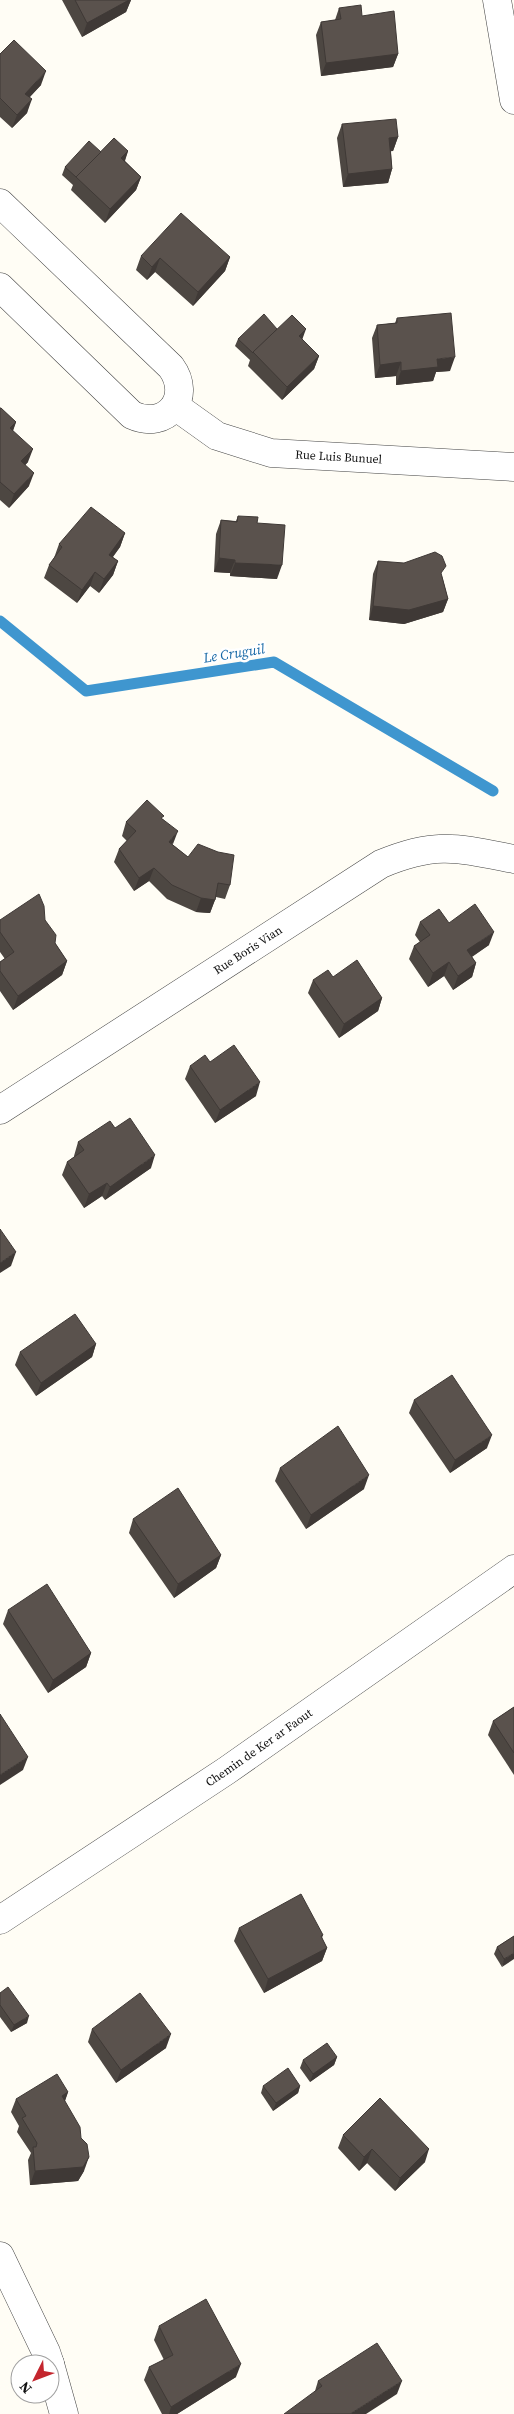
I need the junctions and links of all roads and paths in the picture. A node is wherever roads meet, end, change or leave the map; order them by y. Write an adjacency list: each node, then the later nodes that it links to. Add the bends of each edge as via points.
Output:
1 (497, 0): 2 (street)
2 (514, 100)
3 (0, 203): 5 (street, via 171,367 180,386)
4 (0, 287): 5 (street, via 132,415 145,420 159,418)
5 (175, 406): 6 (street, Rue Luis Bunuel, via 217,436 271,453)
6 (514, 467)
7 (514, 859): 8 (street, Rue Boris Vian, via 453,847 436,847 381,864)
8 (0, 1110)
9 (514, 1568): 10 (street, Chemin de Ker ar Faout, via 226,1771)
10 (0, 1920)
11 (0, 2256): 12 (street)
12 (47, 2354)
13 (60, 2400): 14 (street)
14 (64, 2414)

